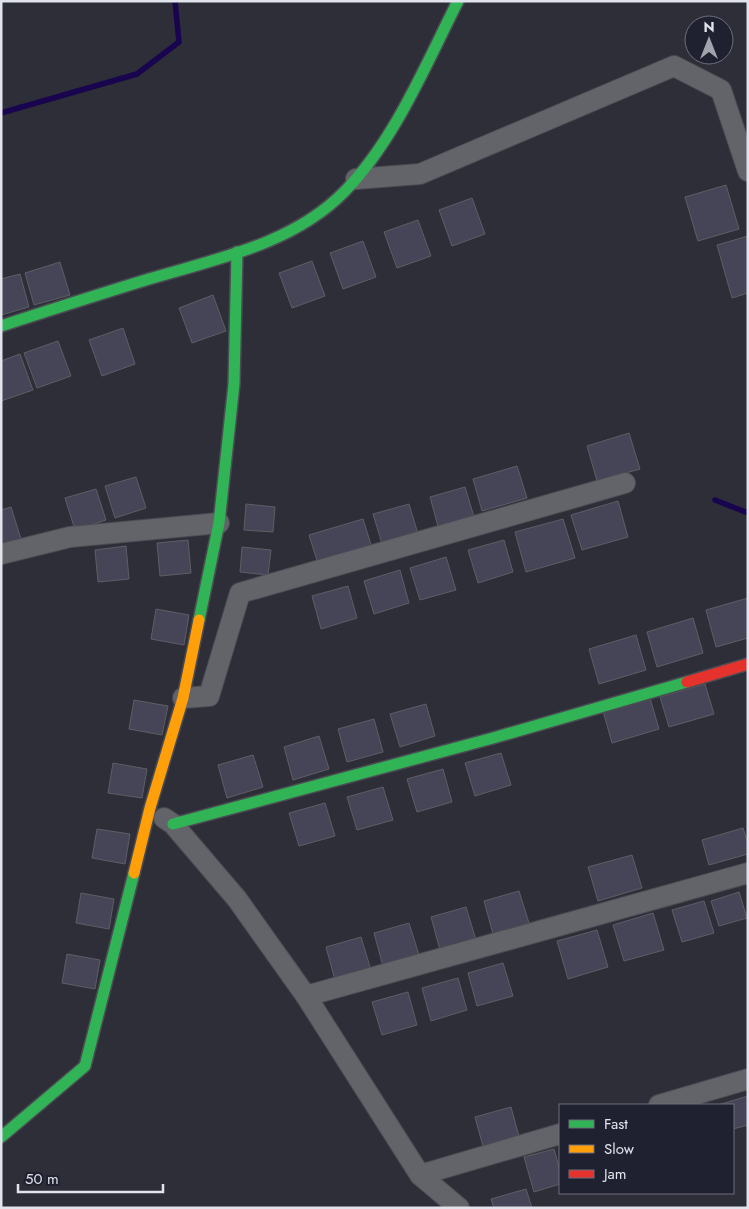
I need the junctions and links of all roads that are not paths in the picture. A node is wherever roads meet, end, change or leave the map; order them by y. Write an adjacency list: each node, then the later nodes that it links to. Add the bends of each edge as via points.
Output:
1 (458, 1): 3 (street, via 402,108)
2 (748, 171): 3 (street, via 721,90 674,66 420,174)
3 (356, 179): 4 (street, via 316,216)
4 (237, 252): 5 (street); 7 (street, via 234,384)
5 (1, 326)
6 (625, 483): 10 (street, via 240,593 209,696)
7 (219, 523): 8 (street, via 70,537); 10 (street)
8 (1, 554)
9 (748, 664): 12 (street, via 493,738)
10 (183, 698): 11 (street)
11 (150, 808): 12 (street); 18 (street, via 86,1066)
12 (173, 824): 14 (street, via 237,899)
13 (748, 873): 14 (street)
14 (306, 996): 19 (street)
15 (748, 1080): 16 (street)
16 (663, 1104)
17 (559, 1134): 19 (street)
18 (1, 1137)
19 (420, 1175): 20 (street)
20 (459, 1208)

